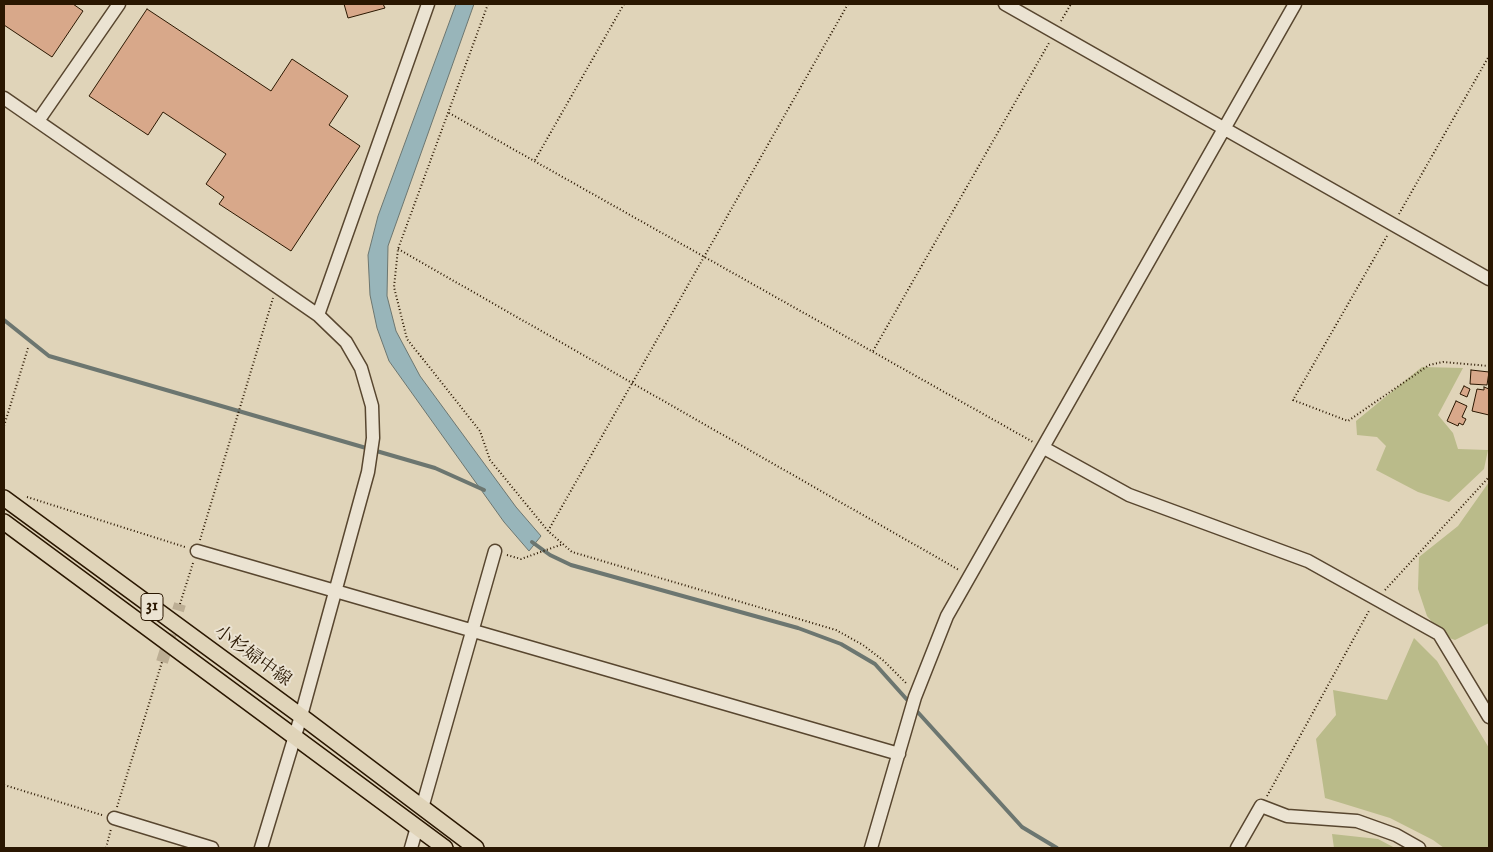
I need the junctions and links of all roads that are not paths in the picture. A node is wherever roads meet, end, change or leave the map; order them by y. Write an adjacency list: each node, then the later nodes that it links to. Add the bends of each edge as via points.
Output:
1 (119, 4): 6 (street)
2 (428, 4): 9 (street)
3 (1005, 4): 7 (street)
4 (1295, 4): 7 (street)
5 (4, 98): 6 (street)
6 (38, 121): 9 (street, via 278,284)
7 (1223, 128): 8 (street); 10 (street)
8 (1489, 279)
9 (318, 315): 15 (street, via 346,342 361,368 372,406 373,438 368,472)
10 (1044, 448): 18 (street, via 1129,495 1308,561 1439,634); 20 (street, via 947,616 916,696)
11 (4, 498): 17 (main road, 小杉婦中線 / 31)
12 (4, 522): 19 (main road, 31)
13 (197, 551): 15 (street)
14 (495, 551): 16 (street)
15 (336, 592): 16 (street); 17 (street)
16 (473, 631): 20 (street); 21 (street)
17 (301, 716): 19 (street); 21 (main road, 小杉婦中線 / 31)
18 (1489, 717)
19 (295, 736): 23 (main road, 31); 25 (street)
20 (899, 754): 29 (street)
21 (422, 808): 28 (main road, 小杉婦中線 / 31)
22 (114, 818): 24 (street)
23 (417, 827): 26 (street); 27 (main road, 31)
24 (212, 848)
25 (261, 848)
26 (411, 848)
27 (445, 848)
28 (476, 848)
29 (871, 848)
30 (1237, 848): 31 (street, via 1261,806 1287,816 1357,821 1396,835)
31 (1419, 848)

